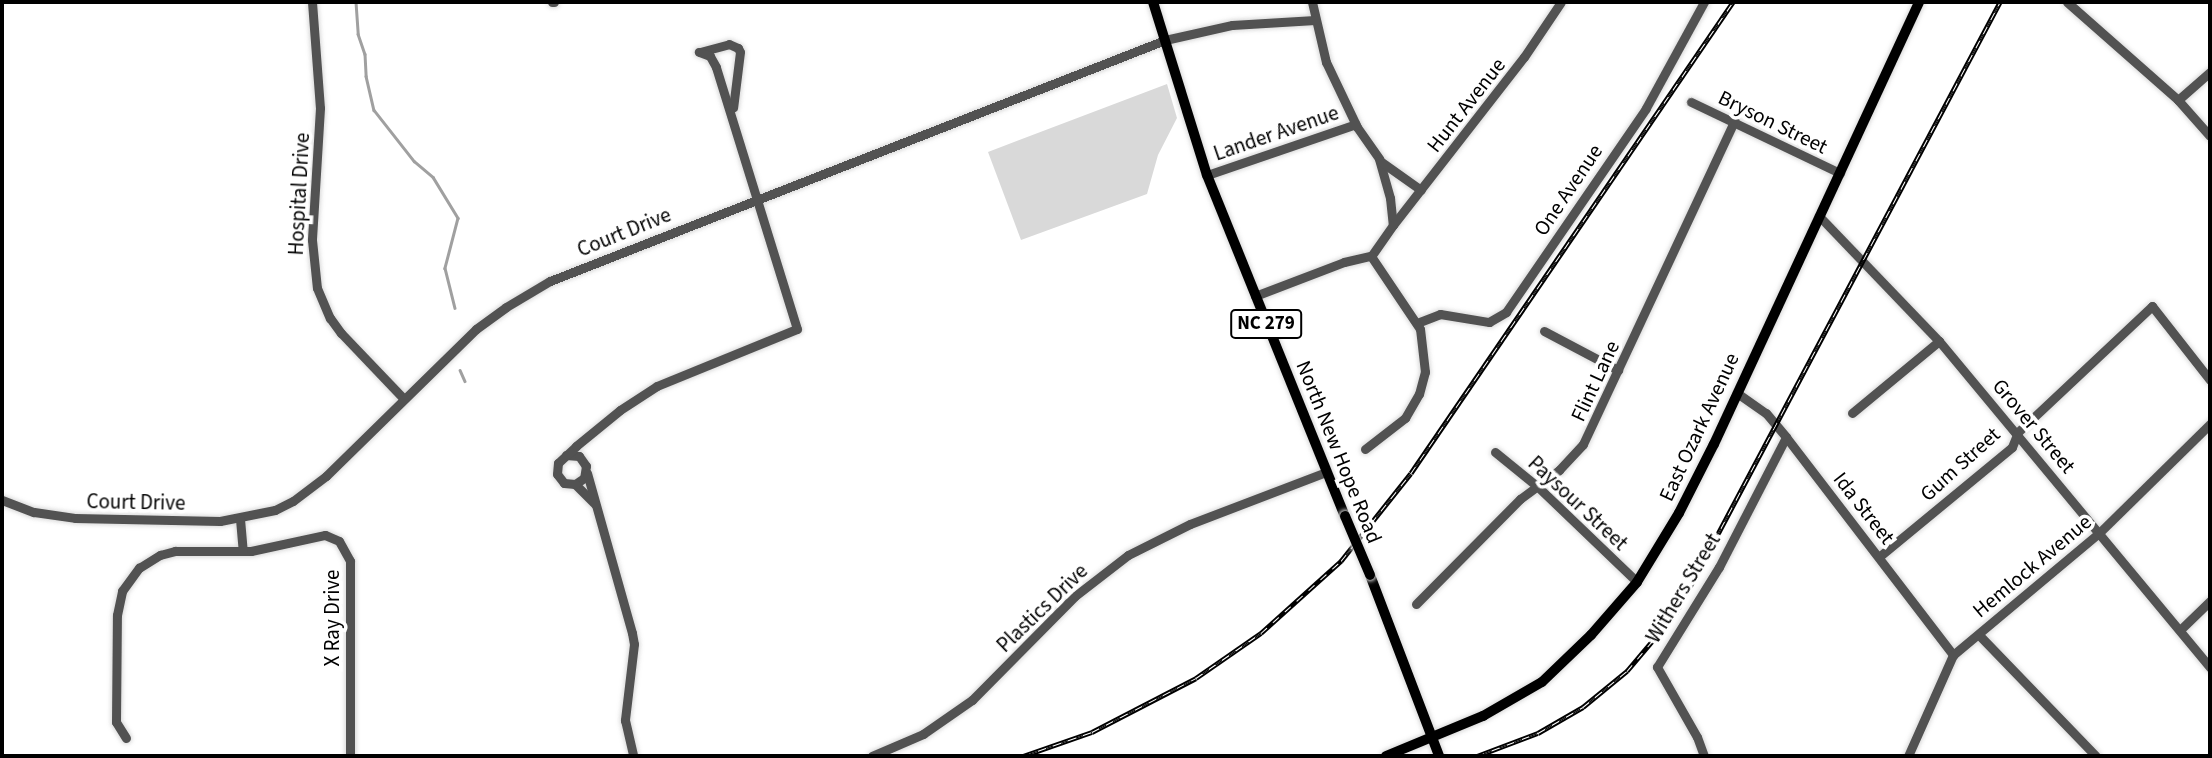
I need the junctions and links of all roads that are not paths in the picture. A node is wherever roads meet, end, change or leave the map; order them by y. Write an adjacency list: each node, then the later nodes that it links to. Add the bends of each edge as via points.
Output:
1 (312, 2): 32 (street, Hospital Drive, via 320,96 312,240 317,288 341,334)
2 (1153, 2): 9 (main road, North New Hope Road / NC 279)
3 (1312, 2): 8 (street)
4 (1561, 2): 20 (street, Hunt Avenue)
5 (1703, 2): 26 (street, One Avenue, via 1646,108 1506,312 1489,322 1440,314)
6 (1919, 2): 18 (main road, East Ozark Avenue)
7 (2067, 2): 11 (street)
8 (1315, 20): 9 (street, Court Drive, via 1233,25); 15 (street, via 1326,62)
9 (1165, 40): 19 (main road, North New Hope Road / NC 279); 21 (street, Court Drive)
10 (2210, 72): 11 (street)
11 (2178, 100): 16 (street)
12 (1692, 102): 13 (street, Bryson Street)
13 (1734, 121): 18 (street, Bryson Street); 29 (street, Flint Lane)
14 (734, 124): 14 (street, via 732,99 740,52 729,44 699,52 710,57 716,68); 21 (street)
15 (1356, 124): 17 (street); 19 (street, Lander Avenue)
16 (2210, 136)
17 (1379, 159): 20 (street); 23 (street)
18 (1840, 173): 22 (main road, East Ozark Avenue)
19 (1207, 175): 25 (main road, North New Hope Road / NC 279)
20 (1422, 190): 23 (street, Hunt Avenue)
21 (755, 200): 32 (street, Court Drive, via 593,262 528,293 476,330); 37 (street, via 797,329 657,386)
22 (1819, 216): 28 (street, Grover Street); 31 (main road, East Ozark Avenue)
23 (1393, 226): 24 (street, Hunt Avenue)
24 (1371, 256): 25 (street); 26 (street)
25 (1255, 296): 43 (main road, North New Hope Road / NC 279)
26 (1417, 323): 38 (street, via 1426,359 1419,394 1396,427)
27 (1544, 331): 29 (street)
28 (1939, 341): 33 (street); 35 (street, Grover Street)
29 (1618, 370): 45 (street, Flint Lane, via 1583,444)
30 (2210, 380): 35 (street, Gum Street, via 2152,306)
31 (1737, 393): 36 (street, Ida Street, via 1766,413); 52 (main road, East Ozark Avenue, via 1679,513)
32 (404, 399): 48 (street, Court Drive, via 313,488 275,510)
33 (1852, 412)
34 (2210, 424): 49 (street, Hemlock Avenue)
35 (2018, 432): 49 (street, Grover Street); 51 (street, Gum Street, via 2012,446)
36 (1786, 437): 51 (street, Ida Street); 66 (street, Withers Street, via 1719,567 1657,667)
37 (587, 438): 40 (street); 41 (street)
38 (1365, 449)
39 (1495, 452): 45 (street, Paysour Street)
40 (566, 455): 41 (street); 44 (street, via 558,463 557,474 564,483)
41 (584, 460): 42 (street)
42 (587, 472): 44 (street); 47 (street)
43 (1326, 472): 60 (main road, North New Hope Road / NC 279, bridge); 64 (street, Plastics Drive, via 1189,524 1129,555 1075,596 972,700 923,734)
44 (575, 484): 47 (street)
45 (1538, 487): 52 (street, Paysour Street); 54 (street, Flint Lane, via 1520,499)
46 (2, 500): 48 (street, Court Drive, via 34,512 75,518)
47 (595, 504): 63 (street, via 634,644 625,720)
48 (240, 519): 50 (street)
49 (2099, 533): 55 (street, Grover Street); 56 (street, Hemlock Avenue)
50 (243, 551): 59 (street, X Ray Drive, via 175,551 160,555 128,580 117,615 116,722); 62 (street, X Ray Drive, via 317,535 332,537 345,547 350,564)
51 (1880, 556): 57 (street, Ida Street)
52 (1637, 582): 60 (main road, East Ozark Avenue, via 1542,682)
53 (2210, 601): 55 (street)
54 (1416, 604)
55 (2180, 630): 58 (street, Grover Street)
56 (1979, 635): 57 (street, Hemlock Avenue); 68 (street)
57 (1953, 655): 67 (street, Hemlock Avenue)
58 (2210, 668)
59 (126, 738)
60 (1432, 739): 61 (main road, North New Hope Road / NC 279); 65 (main road, East Ozark Avenue)
61 (1438, 754)
62 (350, 756)
63 (633, 756)
64 (872, 756)
65 (1386, 756)
66 (1704, 756)
67 (1908, 756)
68 (2096, 756)

